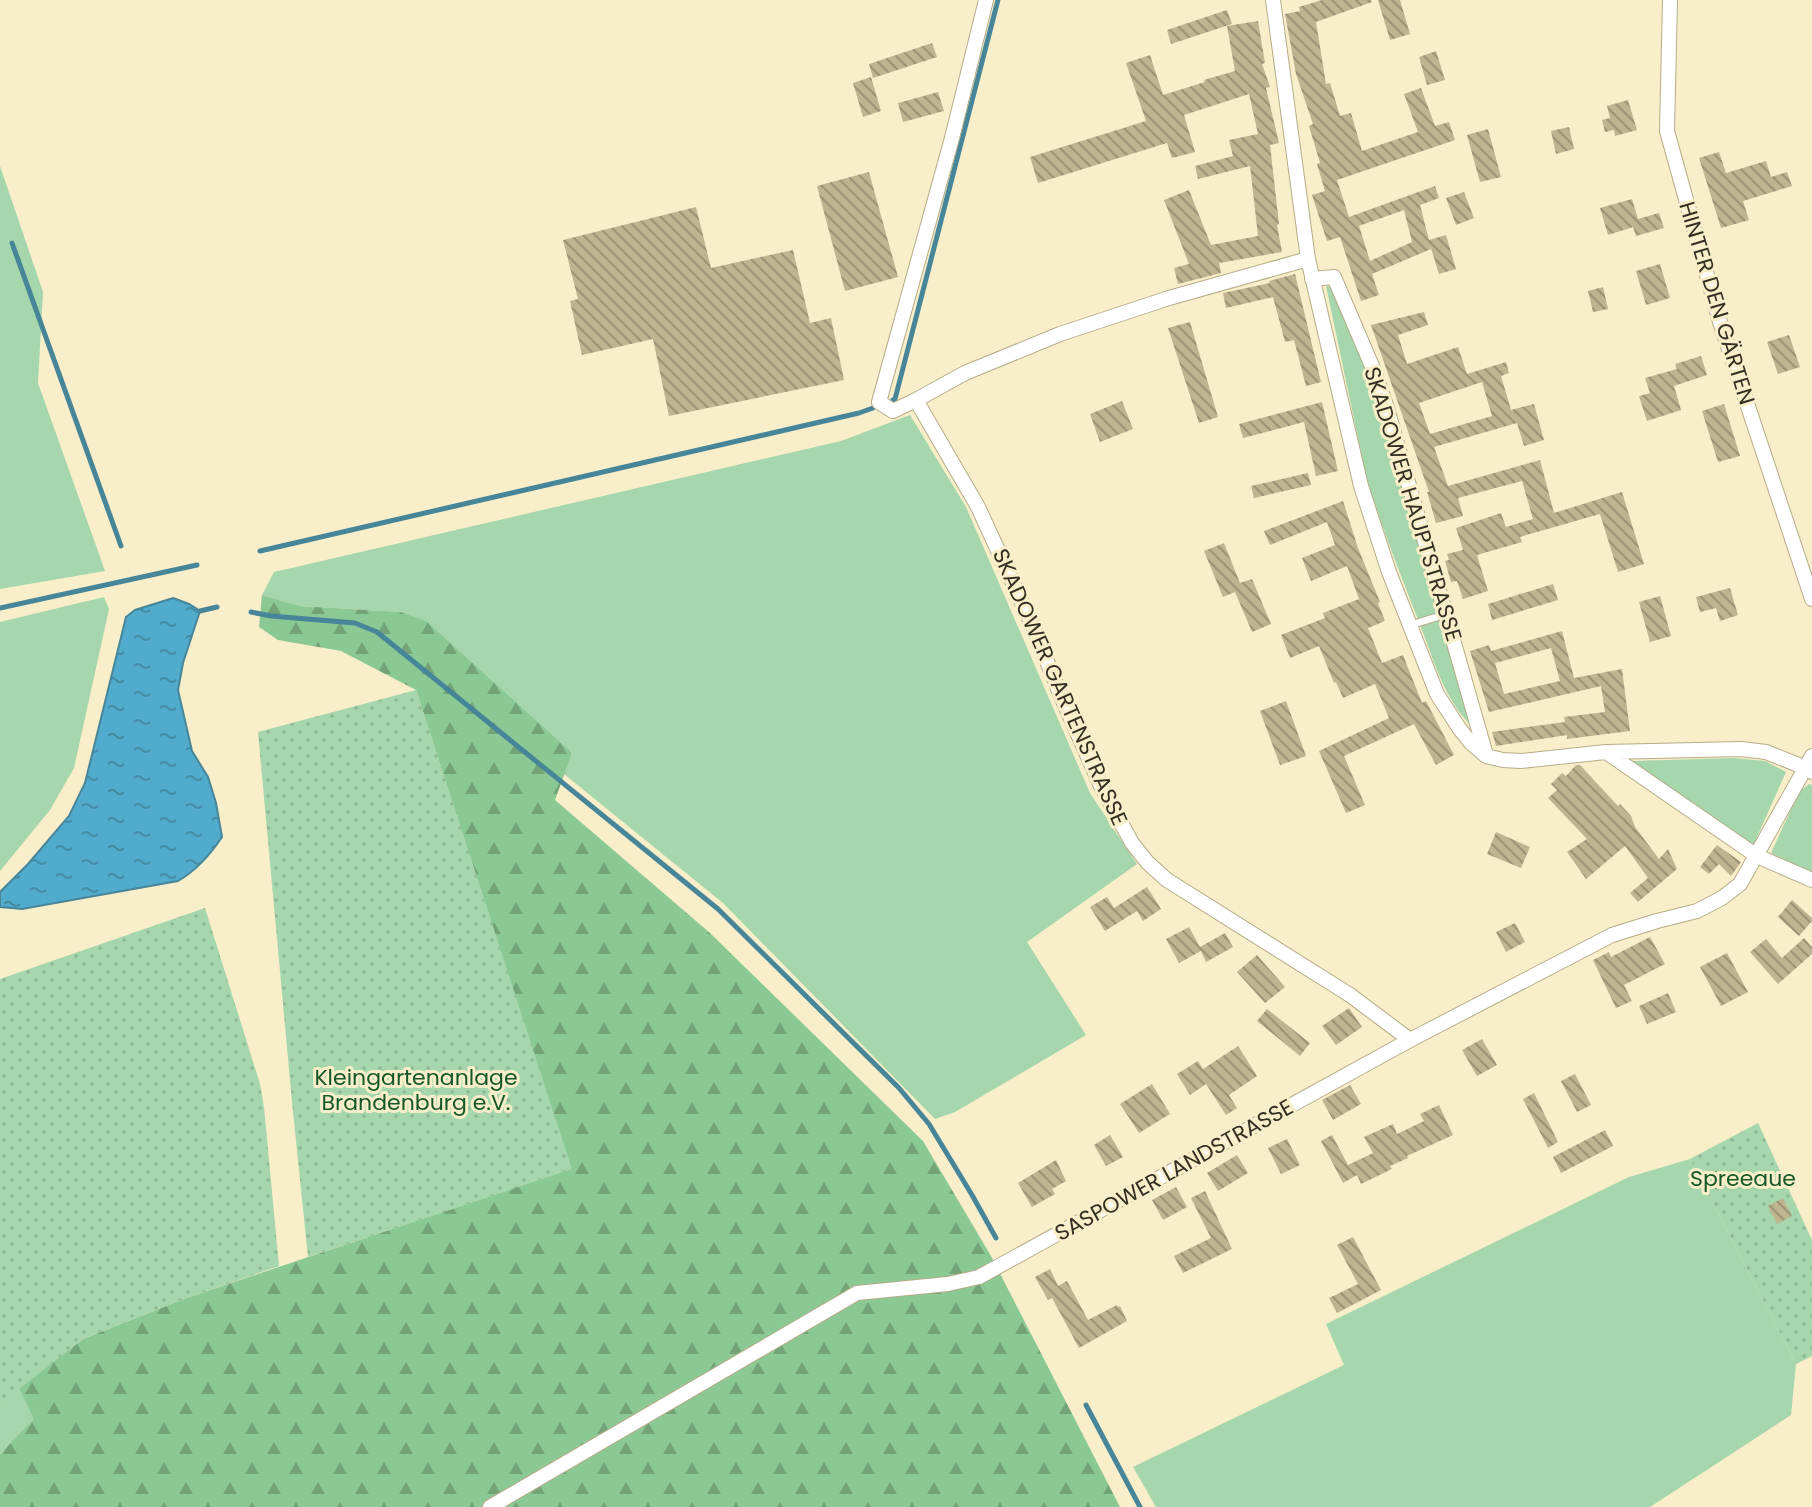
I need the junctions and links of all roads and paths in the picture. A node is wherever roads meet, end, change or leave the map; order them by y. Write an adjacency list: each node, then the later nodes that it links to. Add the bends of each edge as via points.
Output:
1 (986, 0): 6 (street, via 879,402 893,411)
2 (1273, 0): 4 (street, SKADOWER HAUPTSTRASSE)
3 (1670, 0): 7 (street, HINTER DEN GÄRTEN, via 1667,131 1720,322)
4 (1308, 259): 5 (street, SKADOWER HAUPTSTRASSE); 6 (street, via 1060,334 965,373)
5 (1312, 279): 8 (street, SKADOWER HAUPTSTRASSE, via 1334,277 1372,366); 9 (street, SKADOWER HAUPTSTRASSE, via 1361,486)
6 (916, 400): 15 (street, SKADOWER GARTENSTRASSE, via 978,507 1101,786 1132,843 1167,880 1350,995)
7 (1812, 599)
8 (1446, 614): 9 (lane); 11 (street, SKADOWER HAUPTSTRASSE)
9 (1411, 625): 11 (street, SKADOWER HAUPTSTRASSE, via 1437,694)
10 (1606, 752): 11 (street, via 1521,761); 12 (street, via 1741,749); 13 (street)
11 (1486, 756)
12 (1810, 765): 13 (street, SASPOWER LANDSTRASSE)
13 (1757, 856): 14 (street); 15 (street, SASPOWER LANDSTRASSE, via 1740,884 1722,898 1697,911 1612,935)
14 (1812, 880)
15 (1410, 1040): 16 (street, SASPOWER LANDSTRASSE, via 979,1277 857,1293)
16 (490, 1507)

